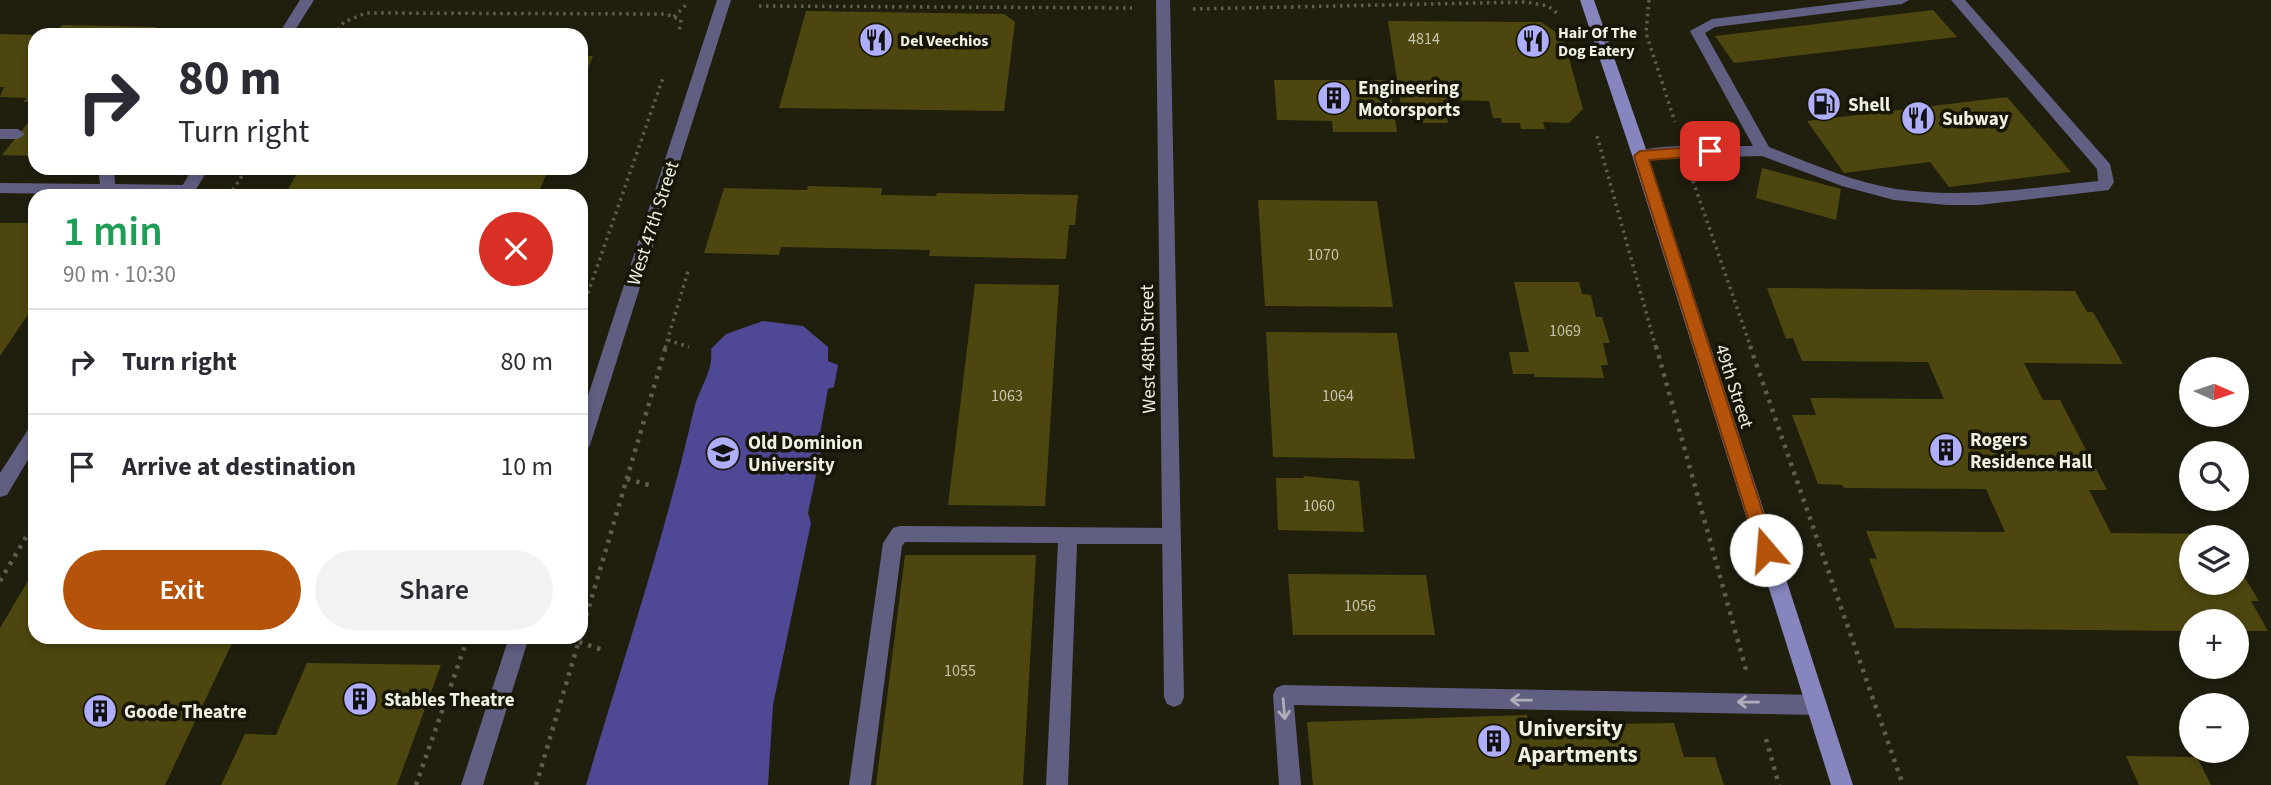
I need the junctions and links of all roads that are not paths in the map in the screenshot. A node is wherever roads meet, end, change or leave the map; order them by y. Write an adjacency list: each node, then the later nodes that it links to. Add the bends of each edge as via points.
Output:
1 (307, 0): 9 (street)
2 (724, 0): 16 (street, West 47th Street)
3 (1587, 0): 13 (street, 49th Street)
4 (1774, 0): 8 (street)
5 (1902, 0): 8 (street)
6 (1958, 0): 12 (street, via 2105,168 2104,186 1979,200 1894,194 1842,181)
7 (1163, 4): 20 (street, West 48th Street)
8 (1784, 15): 12 (street, via 1712,23 1697,31)
9 (289, 28)
10 (0, 134): 11 (street)
11 (18, 134)
12 (1763, 151): 13 (street)
13 (1640, 156): 23 (street, 49th Street)
14 (0, 188): 15 (street)
15 (54, 189)
16 (588, 423)
17 (28, 444): 18 (street)
18 (0, 489)
19 (1068, 535): 20 (street); 25 (street, via 900,534 893,543); 26 (street)
20 (1172, 536): 22 (street, West 48th Street)
21 (517, 644): 24 (street)
22 (1174, 696)
23 (1816, 705): 27 (street, one-way to 27, via 1283,695); 28 (street, 49th Street)
24 (472, 785)
25 (860, 785)
26 (1057, 785)
27 (1290, 785)
28 (1842, 785)

